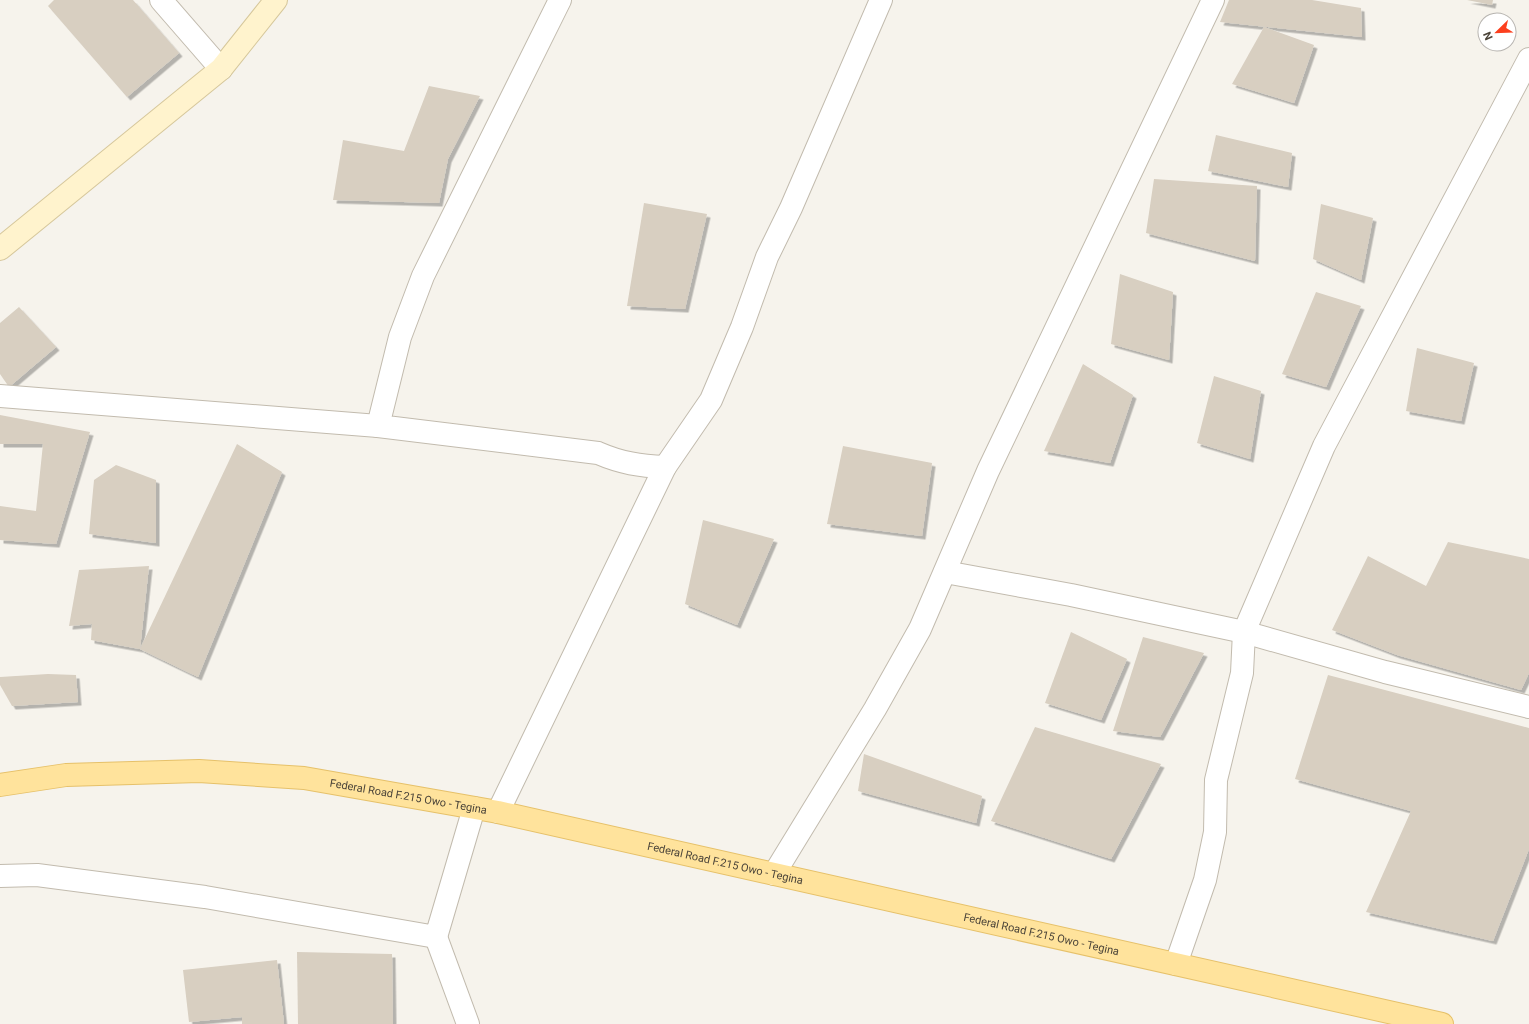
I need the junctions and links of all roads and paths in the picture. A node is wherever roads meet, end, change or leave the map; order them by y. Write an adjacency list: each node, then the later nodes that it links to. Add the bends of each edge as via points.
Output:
1 (161, 0): 7 (street)
2 (276, 0): 7 (main road)
3 (560, 0): 10 (street, via 423,276 400,337)
4 (881, 0): 11 (street, via 791,208 767,257 742,327 711,400)
5 (1213, 0): 12 (street, via 988,471)
6 (1529, 59): 13 (street, via 1324,446)
7 (221, 69): 8 (main road)
8 (0, 249)
9 (0, 396): 10 (street)
10 (378, 426): 11 (street, via 598,453 621,462)
11 (665, 467): 17 (street)
12 (945, 572): 13 (street, via 1071,595); 18 (street, via 920,629 879,703)
13 (1244, 632): 14 (street, via 1385,672); 21 (street, via 1242,672 1216,780 1215,832 1205,880)
14 (1529, 707)
15 (0, 785): 16 (main road, Federal Road F.215 Owo - Tegina, via 66,775 199,771 304,778)
16 (474, 808): 17 (main road, Federal Road F.215 Owo - Tegina); 20 (street)
17 (498, 812): 18 (main road, Federal Road F.215 Owo - Tegina)
18 (774, 874): 21 (main road, Federal Road F.215 Owo - Tegina)
19 (0, 876): 20 (street, via 37,875 205,897)
20 (436, 937): 22 (street)
21 (1176, 964): 23 (main road, Federal Road F.215 Owo - Tegina)
22 (468, 1024)
23 (1442, 1024)

